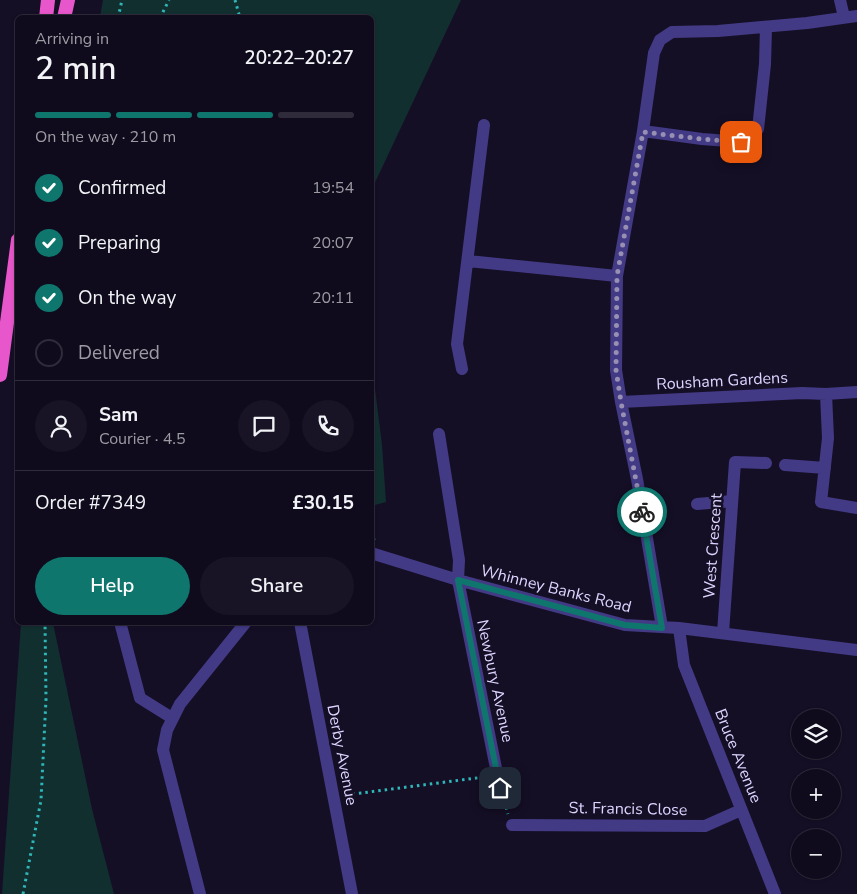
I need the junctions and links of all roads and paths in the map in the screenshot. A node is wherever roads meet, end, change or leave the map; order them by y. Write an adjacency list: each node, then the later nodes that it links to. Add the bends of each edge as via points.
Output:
1 (48, 0): 7 (highway)
2 (68, 0): 8 (highway)
3 (122, 0): 9 (path)
4 (169, 0): 10 (path)
5 (235, 0): 11 (path)
6 (840, 0): 12 (street)
7 (46, 15)
8 (65, 15)
9 (119, 15)
10 (162, 15)
11 (239, 15)
12 (851, 16): 13 (street)
13 (766, 26): 15 (street, via 672,32 660,40 654,53); 15 (street, via 758,129 741,142)
14 (484, 125): 16 (street)
15 (643, 132): 18 (street)
16 (468, 261): 18 (street); 19 (street, via 457,344)
17 (15, 262): 20 (highway)
18 (617, 276): 23 (street, via 616,370)
19 (462, 369)
20 (0, 375)
21 (857, 392): 22 (street, Rousham Gardens)
22 (826, 394): 23 (street, Rousham Gardens); 27 (street, via 828,438)
23 (621, 402): 37 (street)
24 (439, 434): 32 (street, Newbury Avenue, via 459,560)
25 (766, 463): 28 (street, West Crescent, via 735,462)
26 (785, 465): 27 (street)
27 (824, 468): 30 (street, via 822,502)
28 (732, 501): 29 (street); 39 (street, West Crescent)
29 (697, 504)
30 (857, 508)
31 (374, 554): 32 (street, Whinney Banks Road)
32 (458, 580): 37 (street, Whinney Banks Road, via 625,625); 42 (street, Newbury Avenue)
33 (45, 625): 47 (path, via 42,800)
34 (121, 625): 41 (street, via 140,698)
35 (244, 625): 41 (street)
36 (301, 625): 44 (street, Derby Avenue)
37 (662, 628): 38 (street, Whinney Banks Road)
38 (679, 628): 39 (street, Whinney Banks Road); 45 (street, Bruce Avenue, via 684,665)
39 (723, 633): 40 (street, Whinney Banks Road)
40 (857, 650)
41 (172, 718): 48 (street, via 163,750)
42 (498, 775): 43 (street, Newbury Avenue); 44 (path)
43 (500, 788): 46 (path)
44 (333, 796): 49 (street, Derby Avenue)
45 (741, 810): 46 (street, St. Francis Close, via 704,826); 50 (street, Bruce Avenue)
46 (512, 825)
47 (23, 894)
48 (200, 894)
49 (352, 894)
50 (775, 894)

